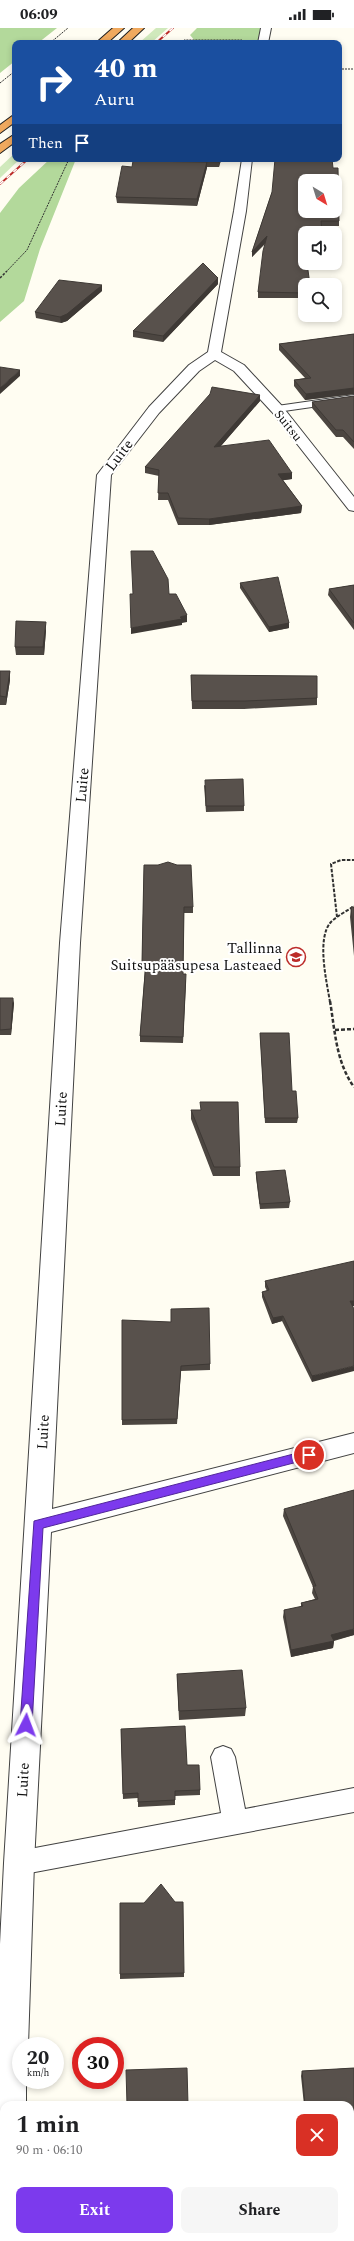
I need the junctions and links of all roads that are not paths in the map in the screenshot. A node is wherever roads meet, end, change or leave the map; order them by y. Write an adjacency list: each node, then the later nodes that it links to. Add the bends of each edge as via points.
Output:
1 (119, 28): 4 (highway)
2 (139, 28): 5 (highway)
3 (266, 28): 6 (street)
4 (105, 40)
5 (125, 40)
6 (263, 40)
7 (12, 120): 8 (highway)
8 (0, 130)
9 (12, 140): 10 (highway)
10 (0, 150)
11 (247, 162): 12 (street)
12 (214, 354): 14 (street, Suitsu, via 239,368); 17 (street, Luite, via 194,368 154,410 104,475 71,936)
13 (354, 398): 14 (lane)
14 (277, 409): 15 (street, Suitsu)
15 (354, 507)
16 (354, 1443): 17 (street)
17 (38, 1524): 21 (street, Luite)
18 (223, 1758): 20 (lane)
19 (354, 1800): 20 (lane)
20 (235, 1822): 21 (lane)
21 (19, 1863): 22 (street, Luite)
22 (6, 2003): 23 (street, Luite)
23 (9, 2101)

